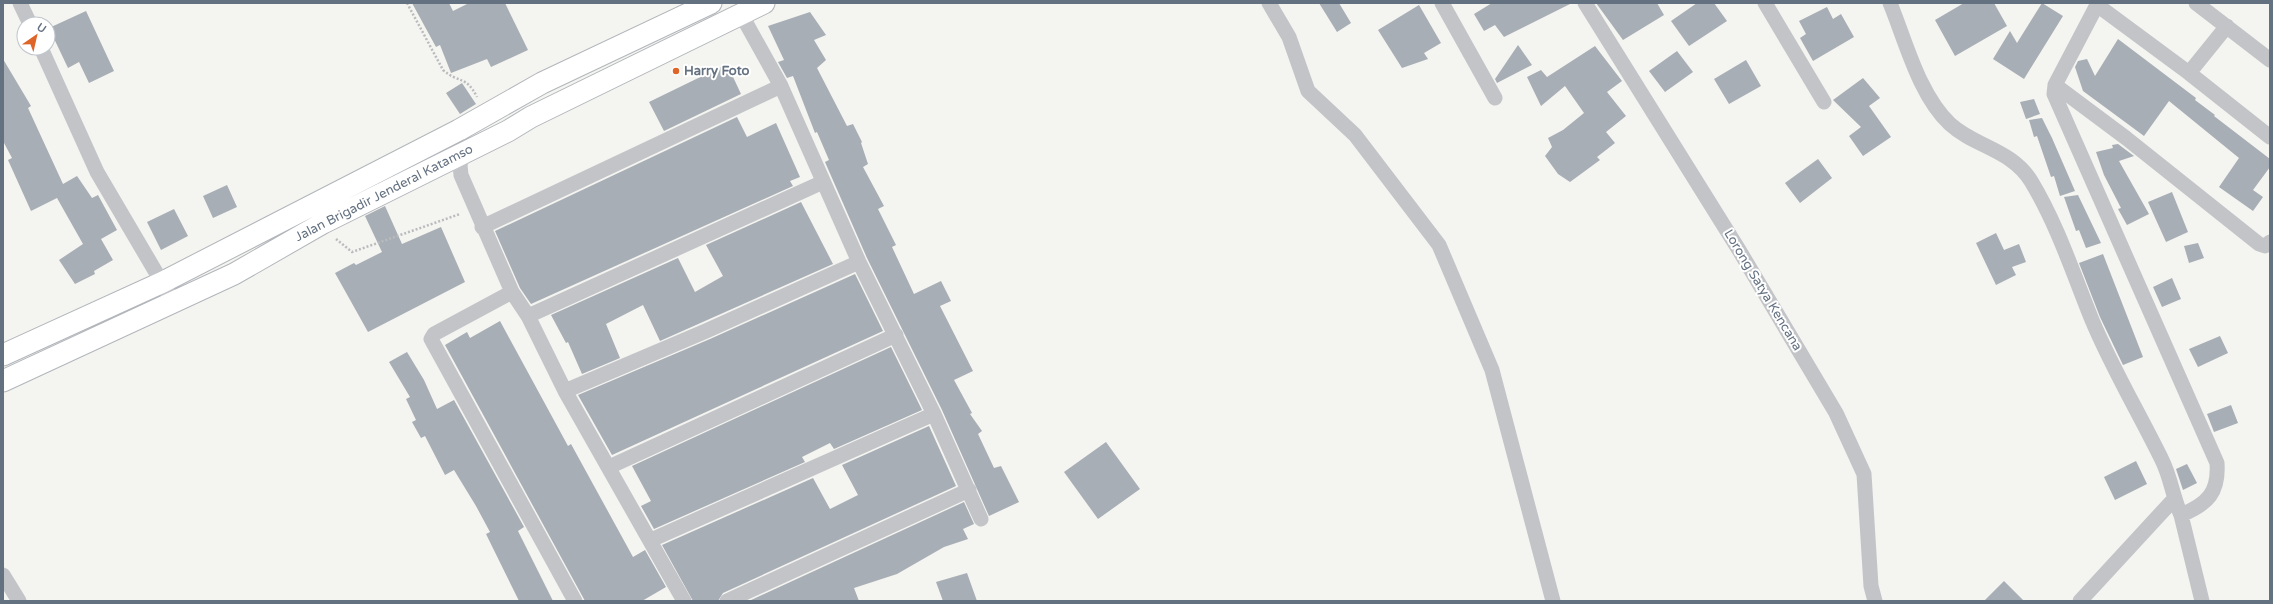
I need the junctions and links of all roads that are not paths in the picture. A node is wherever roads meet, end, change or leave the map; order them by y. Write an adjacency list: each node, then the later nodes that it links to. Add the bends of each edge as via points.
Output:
1 (20, 3): 12 (street)
2 (711, 3): 14 (main road, Jalan Brigadir Jenderal Katamso)
3 (764, 3): 11 (main road, Jalan Brigadir Jenderal Katamso)
4 (1269, 3): 51 (street, via 1288,37 1308,91 1355,135 1439,245 1492,370)
5 (1442, 3): 21 (street)
6 (1585, 3): 52 (street, Lorong Satya Kencana, via 1740,250 1836,413 1864,474 1871,586)
7 (1766, 3): 22 (street)
8 (1890, 3): 42 (street, via 1923,85 1936,110 1958,130 2006,155 2030,179 2059,235 2105,349 2163,462)
9 (2196, 3): 13 (street)
10 (2097, 4): 18 (street); 19 (street)
11 (741, 14): 15 (main road, Jalan Brigadir Jenderal Katamso); 20 (street)
12 (26, 16)
13 (2227, 26): 17 (street); 18 (street)
14 (652, 32): 15 (main road); 29 (main road, Jalan Brigadir Jenderal Katamso, via 542,83 487,115)
15 (663, 53): 24 (main road, Jalan Brigadir Jenderal Katamso, via 530,117)
16 (45, 56): 29 (street, via 97,172)
17 (2270, 60)
18 (2189, 73): 23 (street)
19 (2055, 85): 27 (street, via 2259,244 2265,246); 43 (street, via 2054,94 2217,463 2218,480 2214,489 2201,505)
20 (781, 86): 25 (street); 26 (street)
21 (1495, 98)
22 (1824, 102)
23 (2270, 137)
24 (463, 153): 26 (street, via 461,175); 31 (main road, Jalan Brigadir Jenderal Katamso, via 323,223 234,274)
25 (823, 182): 28 (street); 33 (street)
26 (482, 226): 30 (street)
27 (2270, 242)
28 (859, 262): 35 (street); 38 (street)
29 (163, 282): 31 (street); 32 (main road, Jalan Brigadir Jenderal Katamso)
30 (512, 292): 33 (street); 48 (street, via 434,334 431,339)
31 (174, 303): 34 (main road, Jalan Brigadir Jenderal Katamso)
32 (115, 306): 34 (main road); 36 (main road, Jalan Brigadir Jenderal Katamso)
33 (528, 316): 38 (street)
34 (122, 326): 37 (main road, Jalan Brigadir Jenderal Katamso)
35 (896, 335): 39 (street); 40 (street)
36 (3, 355)
37 (3, 381)
38 (565, 391): 40 (street)
39 (934, 414): 41 (street); 45 (street)
40 (609, 467): 45 (street)
41 (969, 490): 44 (street); 50 (street)
42 (2174, 498): 43 (street); 53 (street)
43 (2181, 515): 54 (street)
44 (981, 519)
45 (651, 540): 49 (street)
46 (3, 575): 47 (street)
47 (19, 601)
48 (575, 601)
49 (684, 601)
50 (727, 601)
51 (1553, 601)
52 (1875, 601)
53 (2080, 601)
54 (2202, 601)

